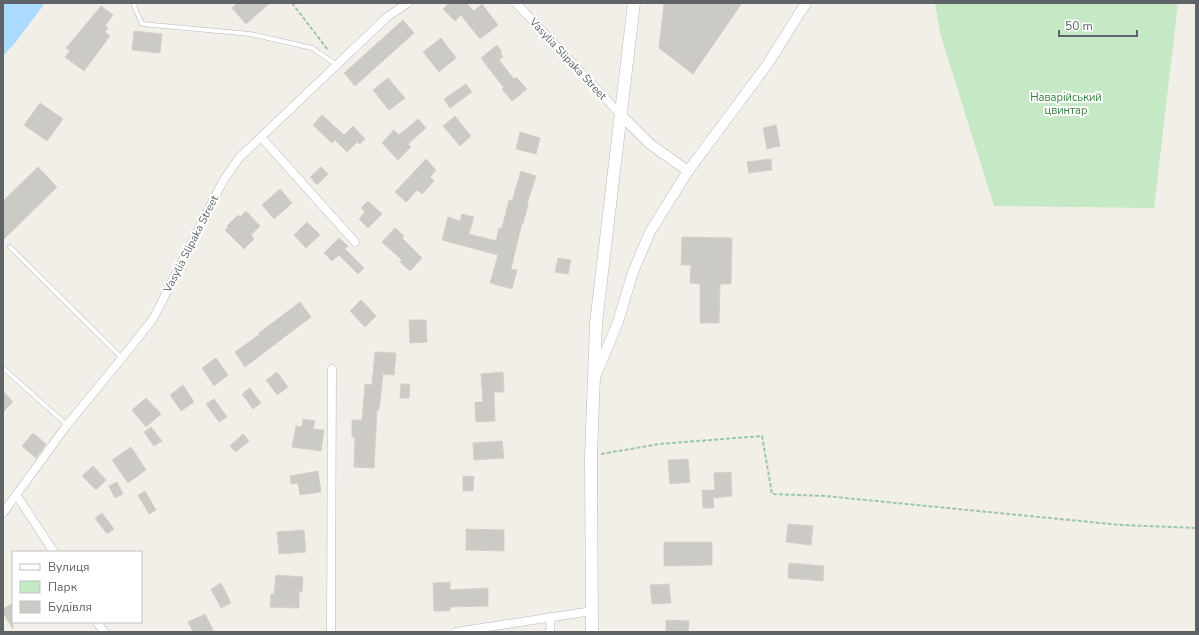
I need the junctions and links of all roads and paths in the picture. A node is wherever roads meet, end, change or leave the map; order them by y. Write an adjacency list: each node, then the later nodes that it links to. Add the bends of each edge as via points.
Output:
1 (133, 3): 7 (lane, via 142,24 250,34 312,48)
2 (292, 3): 7 (path, via 324,43)
3 (408, 3): 7 (street, Vasylia Slipaka Street, via 387,17)
4 (516, 3): 8 (street, Vasylia Slipaka Street)
5 (634, 3): 8 (main road)
6 (806, 3): 10 (street, via 767,65)
7 (337, 65): 9 (street, Vasylia Slipaka Street)
8 (621, 116): 10 (street, via 650,144); 16 (main road, via 596,324)
9 (261, 137): 11 (street); 13 (street, Vasylia Slipaka Street, via 239,158 223,181 152,319)
10 (688, 171): 16 (street, via 650,232)
11 (355, 242)
12 (10, 247): 13 (lane)
13 (122, 358): 17 (street, Vasylia Slipaka Street)
14 (3, 368): 17 (lane)
15 (332, 369): 27 (street)
16 (593, 383): 18 (main road)
17 (67, 425): 19 (street, Vasylia Slipaka Street)
18 (591, 456): 21 (path, via 659,444 762,436 772,494 825,496 1121,526); 23 (main road)
19 (17, 496): 20 (street, Vasylia Slipaka Street); 22 (street)
20 (3, 513)
21 (1196, 528)
22 (53, 551)
23 (592, 611): 24 (street); 30 (main road)
24 (551, 617): 28 (street); 29 (street)
25 (98, 623): 26 (street)
26 (104, 632)
27 (331, 632)
28 (456, 632)
29 (550, 632)
30 (592, 632)

